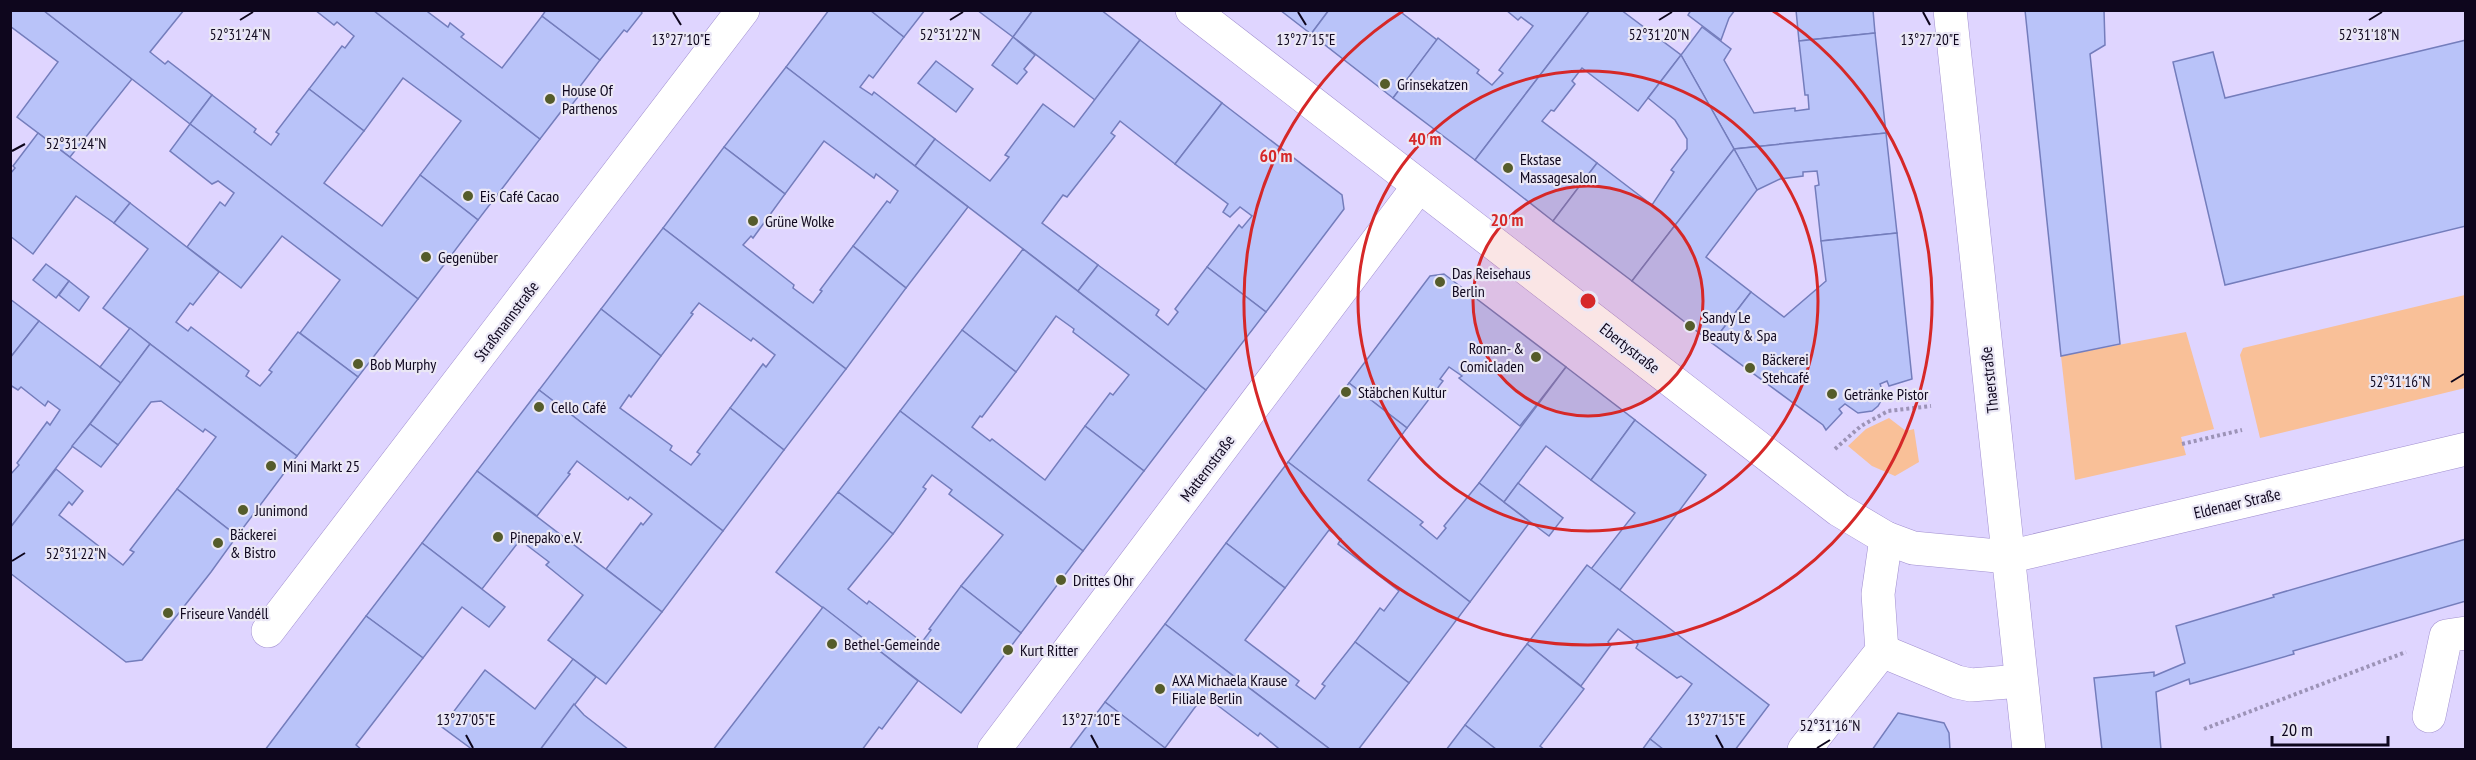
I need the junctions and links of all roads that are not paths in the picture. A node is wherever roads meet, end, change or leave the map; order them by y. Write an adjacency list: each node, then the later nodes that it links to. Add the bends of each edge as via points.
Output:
1 (744, 10): 8 (street, Straßmannstraße)
2 (1192, 10): 4 (street, Ebertystraße)
3 (1950, 10): 7 (street, Thaerstraße)
4 (1419, 186): 6 (street, Ebertystraße, via 1839,510); 13 (street, Matternstraße)
5 (2466, 449): 7 (street, Eldenaer Straße)
6 (1886, 538): 7 (street, Ebertystraße, via 1912,548); 10 (street, via 1878,594)
7 (2008, 557): 11 (street, Thaerstraße)
8 (268, 632)
9 (2456, 634): 12 (street)
10 (1882, 651): 11 (street, via 1957,682 1971,685); 14 (street)
11 (2021, 681): 15 (street, Thaerstraße)
12 (2429, 716)
13 (994, 750)
14 (1803, 750)
15 (2029, 750)

